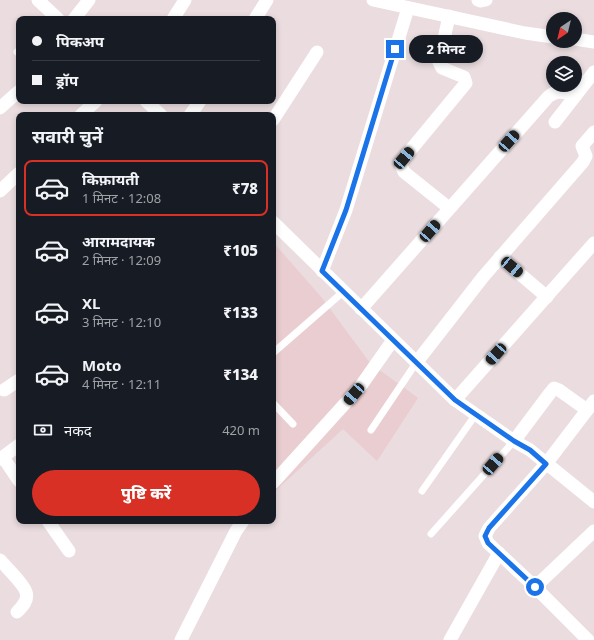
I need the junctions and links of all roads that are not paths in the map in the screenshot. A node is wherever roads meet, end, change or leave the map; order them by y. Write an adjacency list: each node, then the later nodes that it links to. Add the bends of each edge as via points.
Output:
1 (38, 0): 9 (street)
2 (89, 0): 10 (street)
3 (185, 0): 11 (street)
4 (267, 0): 12 (street)
5 (373, 0): 8 (street)
6 (478, 0): 7 (street)
7 (486, 0)
8 (408, 8): 13 (street); 35 (street, via 346,210)
9 (52, 16)
10 (76, 16)
11 (175, 16)
12 (257, 16)
13 (449, 16): 14 (street); 31 (street, via 438,62 442,68 464,77 466,83 401,165 404,172)
14 (546, 36)
15 (582, 41): 16 (street)
16 (594, 42)
17 (317, 52): 26 (street)
18 (594, 72): 20 (street)
19 (16, 94): 23 (street)
20 (576, 95): 27 (street); 31 (street, via 554,92 548,97)
21 (93, 104): 24 (street)
22 (149, 104): 25 (street)
23 (0, 108)
24 (84, 112)
25 (158, 112)
26 (276, 115)
27 (555, 122)
28 (594, 132): 34 (street, via 582,146 586,156 583,162)
29 (16, 176): 30 (street)
30 (0, 191)
31 (449, 208): 38 (street)
32 (276, 225): 35 (street)
33 (594, 243): 37 (street)
34 (500, 258): 37 (street); 41 (street)
35 (322, 271): 36 (street)
36 (343, 292): 38 (street); 40 (lane)
37 (547, 296): 44 (street)
38 (361, 309): 39 (street)
39 (393, 340): 41 (street); 55 (street, via 356,392)
40 (276, 350)
41 (416, 363): 44 (street); 49 (lane)
42 (16, 382): 43 (street)
43 (4, 390)
44 (455, 400): 47 (street)
45 (590, 405): 50 (street, via 554,388); 53 (street)
46 (276, 406): 48 (lane)
47 (476, 414): 50 (street); 56 (lane)
48 (293, 424)
49 (371, 430)
50 (514, 441): 53 (street, via 530,450); 61 (lane)
51 (16, 447): 52 (street)
52 (1, 458): 54 (street)
53 (546, 464): 57 (street); 63 (street, via 486,532 485,539)
54 (16, 476)
55 (276, 480)
56 (422, 491)
57 (594, 502)
58 (50, 524): 62 (street)
59 (241, 524): 67 (street)
60 (594, 532): 65 (street)
61 (431, 534)
62 (70, 551)
63 (499, 554): 65 (street); 68 (street)
64 (0, 560): 66 (street, via 26,592 23,605)
65 (535, 587): 69 (street)
66 (17, 612)
67 (181, 640)
68 (450, 640)
69 (588, 640)

